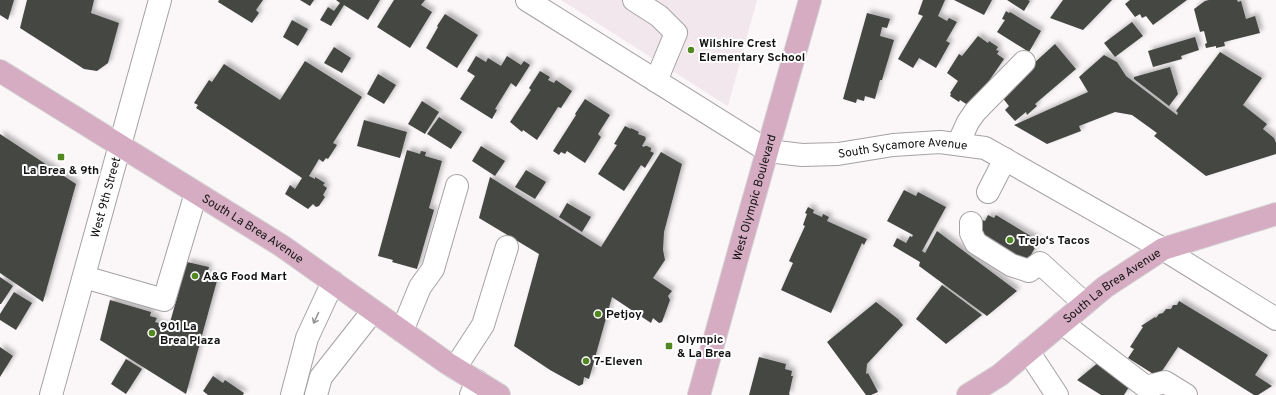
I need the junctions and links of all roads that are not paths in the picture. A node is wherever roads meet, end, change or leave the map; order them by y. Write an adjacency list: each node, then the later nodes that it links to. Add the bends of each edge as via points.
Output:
1 (160, 0): 9 (street, West 9th Street)
2 (527, 0): 7 (street, South Sycamore Avenue)
3 (634, 0): 7 (street, via 659,16 676,33)
4 (810, 0): 10 (main road, West Olympic Boulevard)
5 (1024, 62): 8 (street, via 975,112)
6 (0, 72): 9 (main road, South La Brea Avenue)
7 (656, 81): 10 (street, South Sycamore Avenue)
8 (958, 144): 10 (street, South Sycamore Avenue, via 940,142 830,154 802,155); 11 (street, South Sycamore Avenue, via 985,148)
9 (120, 146): 14 (main road, South La Brea Avenue); 19 (street, West 9th Street)
10 (768, 151): 35 (main road, West Olympic Boulevard)
11 (1005, 159): 13 (street); 18 (street, South Sycamore Avenue)
12 (456, 186): 25 (street, via 433,269 420,287)
13 (988, 192)
14 (196, 194): 19 (street, via 164,300); 20 (main road, South La Brea Avenue, via 282,246)
15 (1276, 214): 18 (main road, South La Brea Avenue)
16 (971, 223): 21 (street, via 971,233 976,243 1011,264 1029,271 1040,263)
17 (507, 247): 27 (street, via 483,325)
18 (1163, 249): 21 (main road, South La Brea Avenue, via 1105,287); 23 (street, South Sycamore Avenue)
19 (84, 277): 32 (street, West 9th Street)
20 (333, 282): 22 (main road, South La Brea Avenue); 33 (street, one-way to 33, via 307,338)
21 (1085, 304): 24 (main road, South La Brea Avenue)
22 (373, 311): 25 (main road, South La Brea Avenue); 29 (street)
23 (1276, 319)
24 (1062, 323): 26 (main road, South La Brea Avenue); 31 (street)
25 (402, 332): 27 (main road, South La Brea Avenue)
26 (1028, 351): 28 (main road, South La Brea Avenue); 38 (street)
27 (455, 368): 30 (main road, South La Brea Avenue)
28 (1000, 375): 36 (main road, South La Brea Avenue); 37 (main road)
29 (319, 386)
30 (474, 388): 34 (main road, South La Brea Avenue)
31 (1146, 391): 39 (street, via 1165,382)
32 (51, 395)
33 (292, 395)
34 (500, 395)
35 (699, 395)
36 (968, 395)
37 (985, 395)
38 (1057, 395)
39 (1186, 395)

